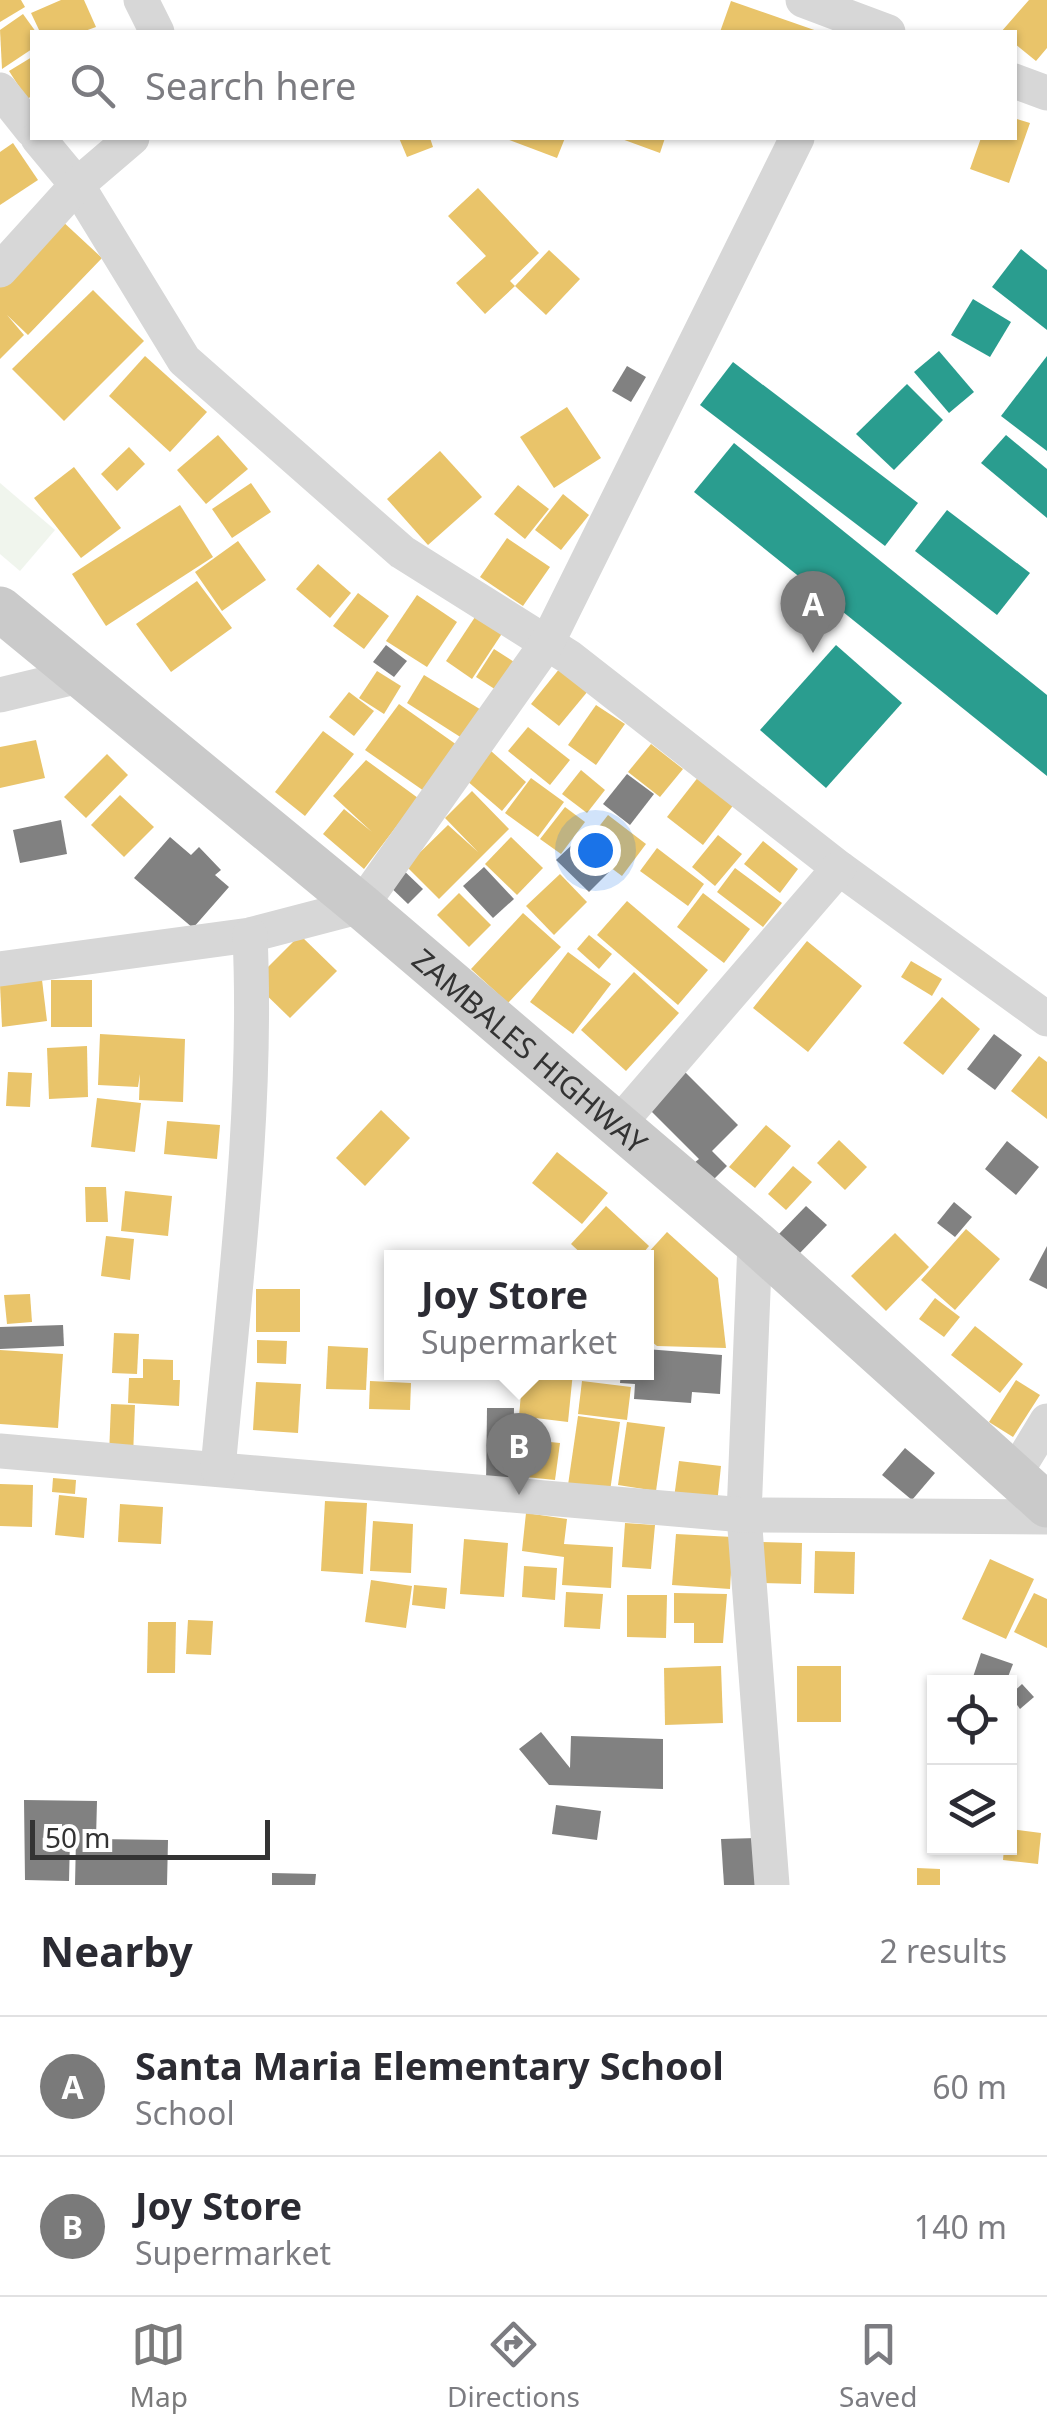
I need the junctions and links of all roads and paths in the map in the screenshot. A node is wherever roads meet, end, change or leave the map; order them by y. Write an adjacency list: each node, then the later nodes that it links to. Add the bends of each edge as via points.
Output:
1 (142, 0): 4 (street)
2 (804, 0): 3 (street)
3 (869, 22)
4 (156, 30)
5 (1017, 82): 7 (street)
6 (0, 90): 8 (street)
7 (1047, 94)
8 (30, 128)
9 (40, 140): 12 (street)
10 (130, 140): 12 (street)
11 (797, 140): 15 (street)
12 (77, 185): 13 (street); 15 (street, via 184,360 402,552)
13 (0, 270)
14 (0, 610): 16 (main road, ZAMBALES HIGHWAY)
15 (547, 643): 18 (street); 19 (street)
16 (79, 676): 17 (street); 19 (main road, ZAMBALES HIGHWAY)
17 (0, 694)
18 (839, 868): 22 (street); 23 (street)
19 (361, 906): 20 (street); 23 (main road, ZAMBALES HIGHWAY)
20 (250, 935): 21 (street); 27 (street, via 247,1136)
21 (0, 969)
22 (1047, 1019)
23 (616, 1127): 24 (main road, ZAMBALES HIGHWAY)
24 (755, 1242): 28 (main road, ZAMBALES HIGHWAY); 29 (street)
25 (1047, 1421): 28 (street)
26 (0, 1450): 27 (street)
27 (218, 1470): 29 (street)
28 (1031, 1490)
29 (744, 1514): 30 (street); 31 (street)
30 (1047, 1517)
31 (772, 1885)

